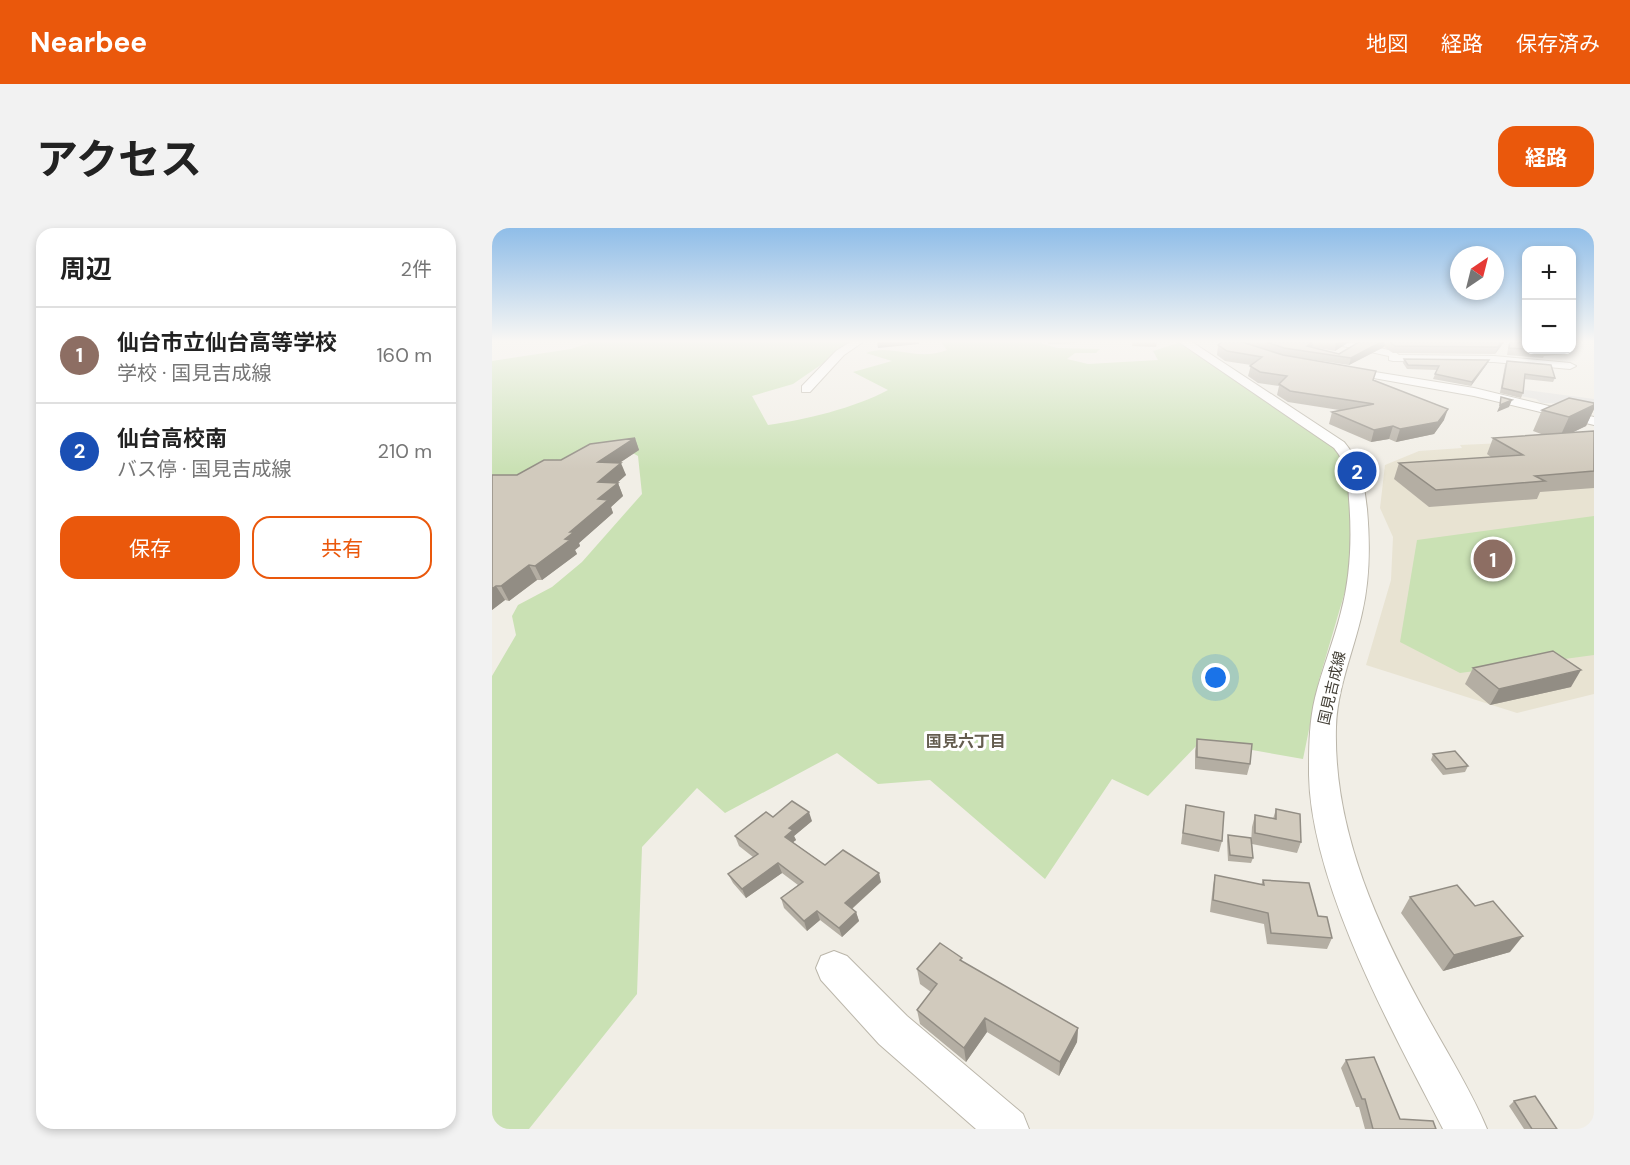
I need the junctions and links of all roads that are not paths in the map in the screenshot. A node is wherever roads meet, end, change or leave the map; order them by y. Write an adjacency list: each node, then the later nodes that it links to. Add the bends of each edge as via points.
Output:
1 (811, 384): 4 (street)
2 (1247, 384): 10 (street, 国見吉成線, via 1339,445 1351,458 1360,531 1359,573 1324,717 1323,788 1339,862 1393,991)
3 (1437, 384): 6 (street)
4 (806, 389)
5 (1594, 407): 6 (street)
6 (1565, 414): 7 (street)
7 (1594, 421)
8 (834, 968): 9 (street, via 893,1030)
9 (1008, 1129)
10 (1466, 1129)

